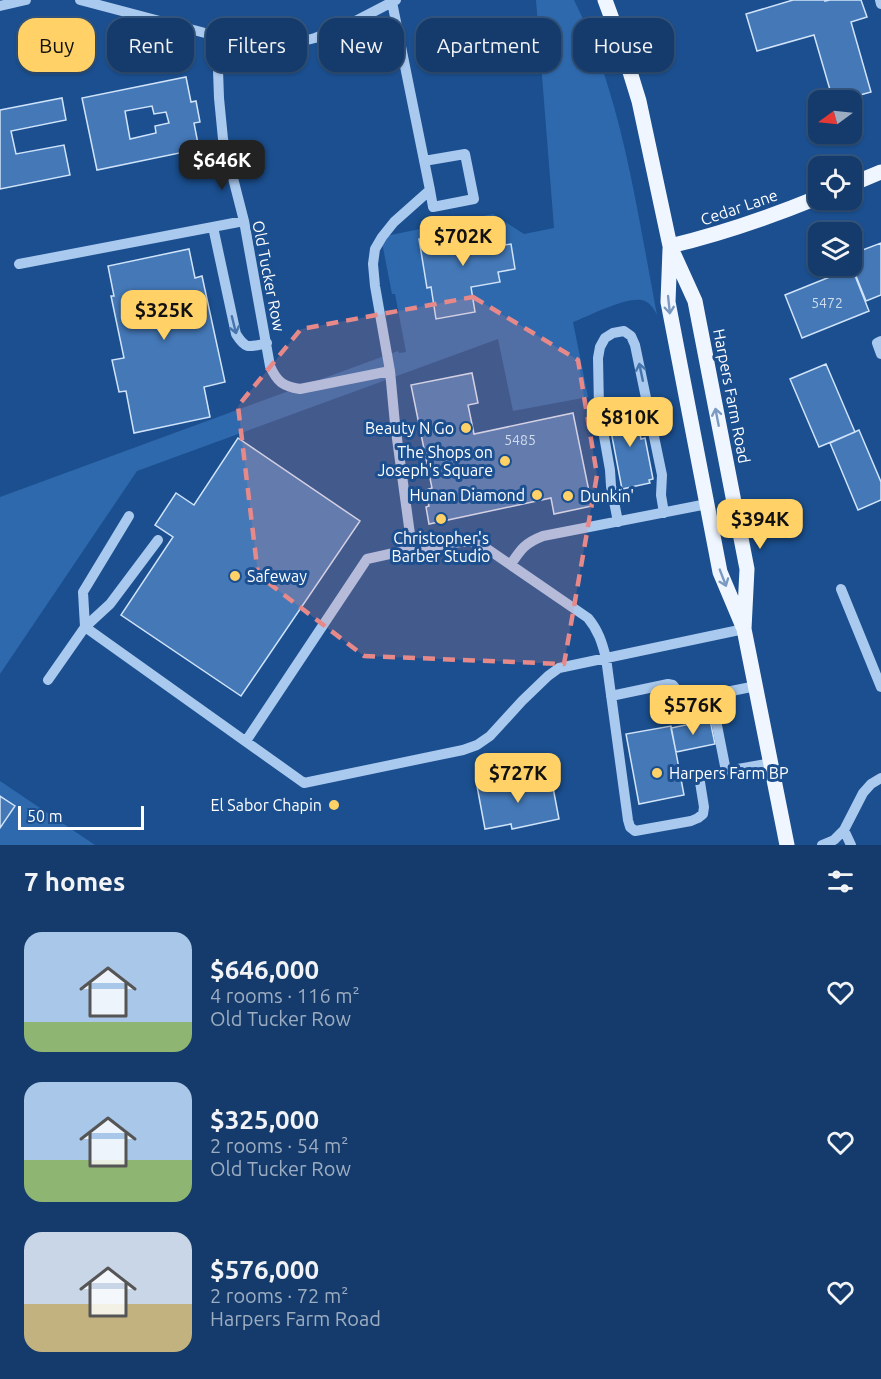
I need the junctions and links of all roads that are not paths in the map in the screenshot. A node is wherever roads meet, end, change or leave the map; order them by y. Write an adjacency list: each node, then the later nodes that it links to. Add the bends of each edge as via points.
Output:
1 (26, 0): 5 (street)
2 (80, 0): 6 (street)
3 (605, 0): 16 (main road, Harpers Farm Road, via 639,101)
4 (394, 1): 7 (street, via 344,27); 9 (street)
5 (0, 6)
6 (206, 33)
7 (307, 40)
8 (218, 72): 14 (street, Old Tucker Row, via 223,139)
9 (424, 161): 12 (street); 12 (street, via 465,154 474,199 433,207)
10 (881, 172): 11 (main road)
11 (862, 180)
12 (430, 190): 21 (street, via 394,222 375,249 375,286)
13 (808, 201): 16 (main road, Cedar Lane, via 759,221)
14 (244, 221): 15 (street); 19 (street, Old Tucker Row)
15 (213, 227): 17 (street); 19 (street, one-way to 19, via 236,334 249,347)
16 (670, 246): 22 (main road, Harpers Farm Road, one-way to 22, via 668,302); 31 (main road, Harpers Farm Road, one-way to 16, via 747,569 695,302)
17 (19, 264)
18 (881, 341): 20 (street, via 877,343)
19 (267, 344): 21 (street, Old Tucker Row, via 274,376 289,387 300,389)
20 (881, 354)
21 (390, 371): 27 (street)
22 (707, 504): 23 (street); 31 (main road, Harpers Farm Road, one-way to 31, via 720,572)
23 (664, 513): 25 (street); 25 (street, one-way to 25, via 662,475 635,345 624,331 613,333 600,347 599,408)
24 (129, 516): 30 (street, via 83,592)
25 (618, 522): 28 (street, via 534,540 522,547)
26 (158, 540): 30 (street, via 110,604)
27 (412, 549): 28 (street, via 472,542); 38 (street, via 367,559)
28 (511, 564): 32 (street, via 588,618)
29 (841, 589): 35 (street)
30 (85, 627): 33 (street); 38 (street)
31 (744, 629): 32 (street); 34 (main road, Harpers Farm Road)
32 (606, 658): 37 (street); 38 (street, via 559,668 522,700 490,736 463,750 304,783)
33 (48, 680)
34 (756, 686): 36 (street); 39 (main road, Harpers Farm Road)
35 (881, 687)
36 (711, 695): 37 (street, via 687,700 668,684); 40 (street)
37 (611, 696): 40 (street, via 628,820 635,831 698,818 704,807 699,776)
38 (246, 741)
39 (771, 763): 40 (street); 43 (main road, Harpers Farm Road)
40 (726, 771)
41 (881, 778): 42 (street, via 863,793)
42 (844, 830): 44 (street); 45 (street)
43 (787, 845)
44 (822, 845)
45 (851, 845)

